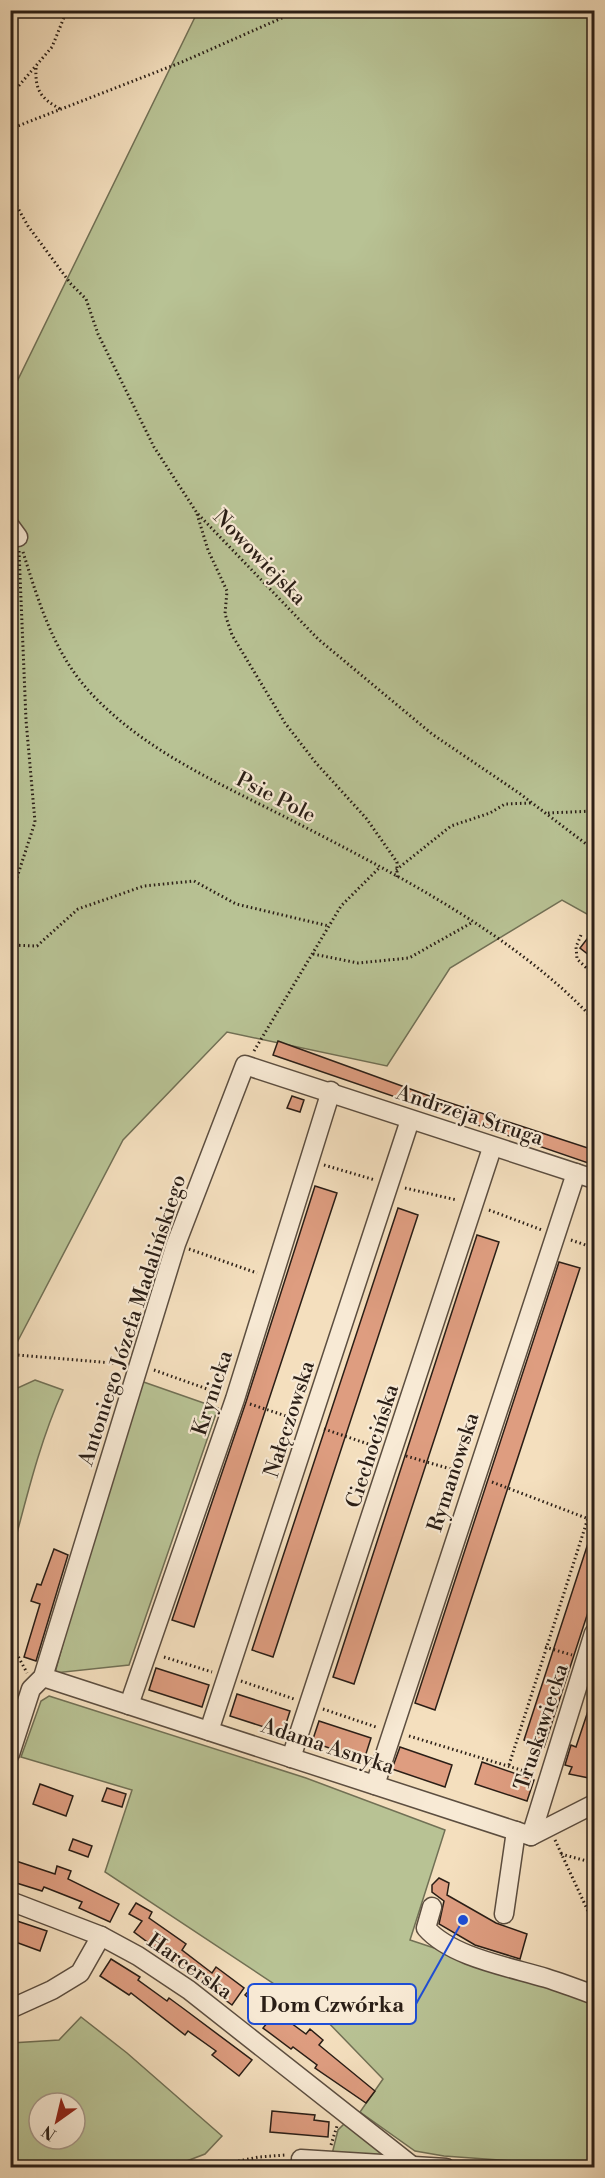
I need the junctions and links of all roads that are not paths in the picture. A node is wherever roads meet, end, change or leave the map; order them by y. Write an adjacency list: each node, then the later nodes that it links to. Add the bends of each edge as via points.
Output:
1 (331, 1091): 2 (street, Andrzeja Struga); 7 (street, Antoniego Józefa Madalińskiego, via 245,1065 176,1244); 8 (street, Krynicka, via 235,1400)
2 (410, 1120): 3 (street, Andrzeja Struga); 9 (street, Nałęczowska)
3 (492, 1148): 4 (street, Andrzeja Struga); 11 (street, Ciechocińska)
4 (576, 1173): 5 (street, Andrzeja Struga); 12 (street, Rymanowska)
5 (594, 1179)
6 (594, 1632): 14 (street, Truskawiecka, via 548,1779)
7 (43, 1677): 8 (street, Adama Asnyka); 10 (street, via 31,1689)
8 (129, 1705): 9 (street, Adama Asnyka)
9 (209, 1731): 11 (street, Adama Asnyka)
10 (10, 1754)
11 (291, 1758): 12 (street, Adama Asnyka)
12 (375, 1785): 14 (street, Adama Asnyka)
13 (594, 1804): 14 (street, via 549,1828)
14 (523, 1833): 17 (street, Truskawiecka)
15 (10, 1901): 18 (street, Harcerska)
16 (432, 1907): 19 (street, via 426,1928 433,1936 494,1964)
17 (504, 1914)
18 (101, 1936): 20 (street, via 80,1973); 22 (street, Harcerska, via 189,1990)
19 (594, 1995)
20 (10, 2010)
21 (301, 2163): 22 (street)
22 (419, 2166): 23 (street)
23 (446, 2168)

